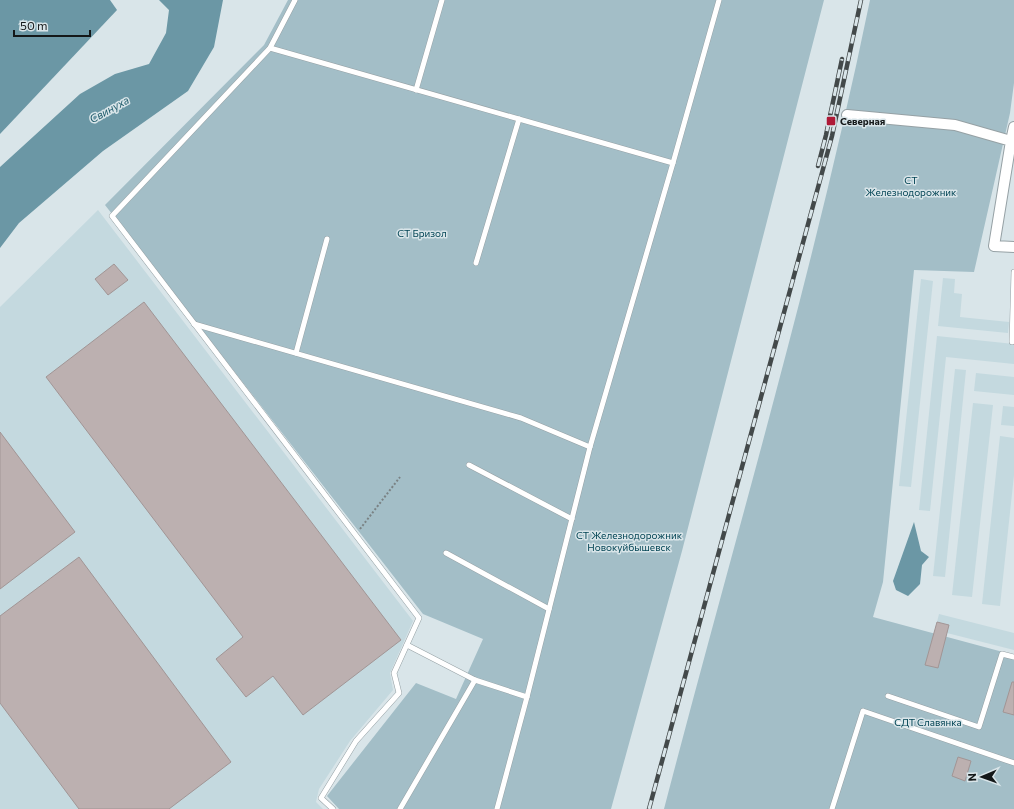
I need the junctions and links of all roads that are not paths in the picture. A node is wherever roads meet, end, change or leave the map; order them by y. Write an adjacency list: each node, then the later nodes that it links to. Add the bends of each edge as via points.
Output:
1 (295, 0): 4 (lane)
2 (442, 0): 5 (lane)
3 (719, 0): 10 (lane)
4 (270, 48): 5 (lane); 15 (lane, via 112,216)
5 (416, 90): 7 (lane)
6 (848, 115): 9 (street, via 954,125)
7 (519, 119): 10 (lane); 13 (lane)
8 (1014, 127): 9 (street)
9 (1011, 141): 12 (street, via 994,246)
10 (673, 163): 18 (lane)
11 (327, 239): 17 (lane)
12 (1014, 247)
13 (476, 263)
14 (1014, 272): 16 (lane)
15 (194, 324): 17 (lane); 23 (lane, via 418,618)
16 (1012, 342)
17 (296, 353): 18 (lane, via 521,418)
18 (590, 447): 20 (lane)
19 (469, 465): 20 (lane)
20 (572, 519): 22 (lane)
21 (446, 553): 22 (lane)
22 (549, 609): 27 (lane)
23 (407, 645): 25 (lane); 29 (lane, via 394,673 399,693 356,742 322,798)
24 (1014, 657): 26 (lane, via 1002,654 979,727)
25 (475, 680): 27 (lane); 30 (lane)
26 (888, 696)
27 (527, 697): 31 (lane)
28 (1014, 763): 32 (lane, via 862,710)
29 (333, 809)
30 (400, 809)
31 (497, 809)
32 (832, 809)

